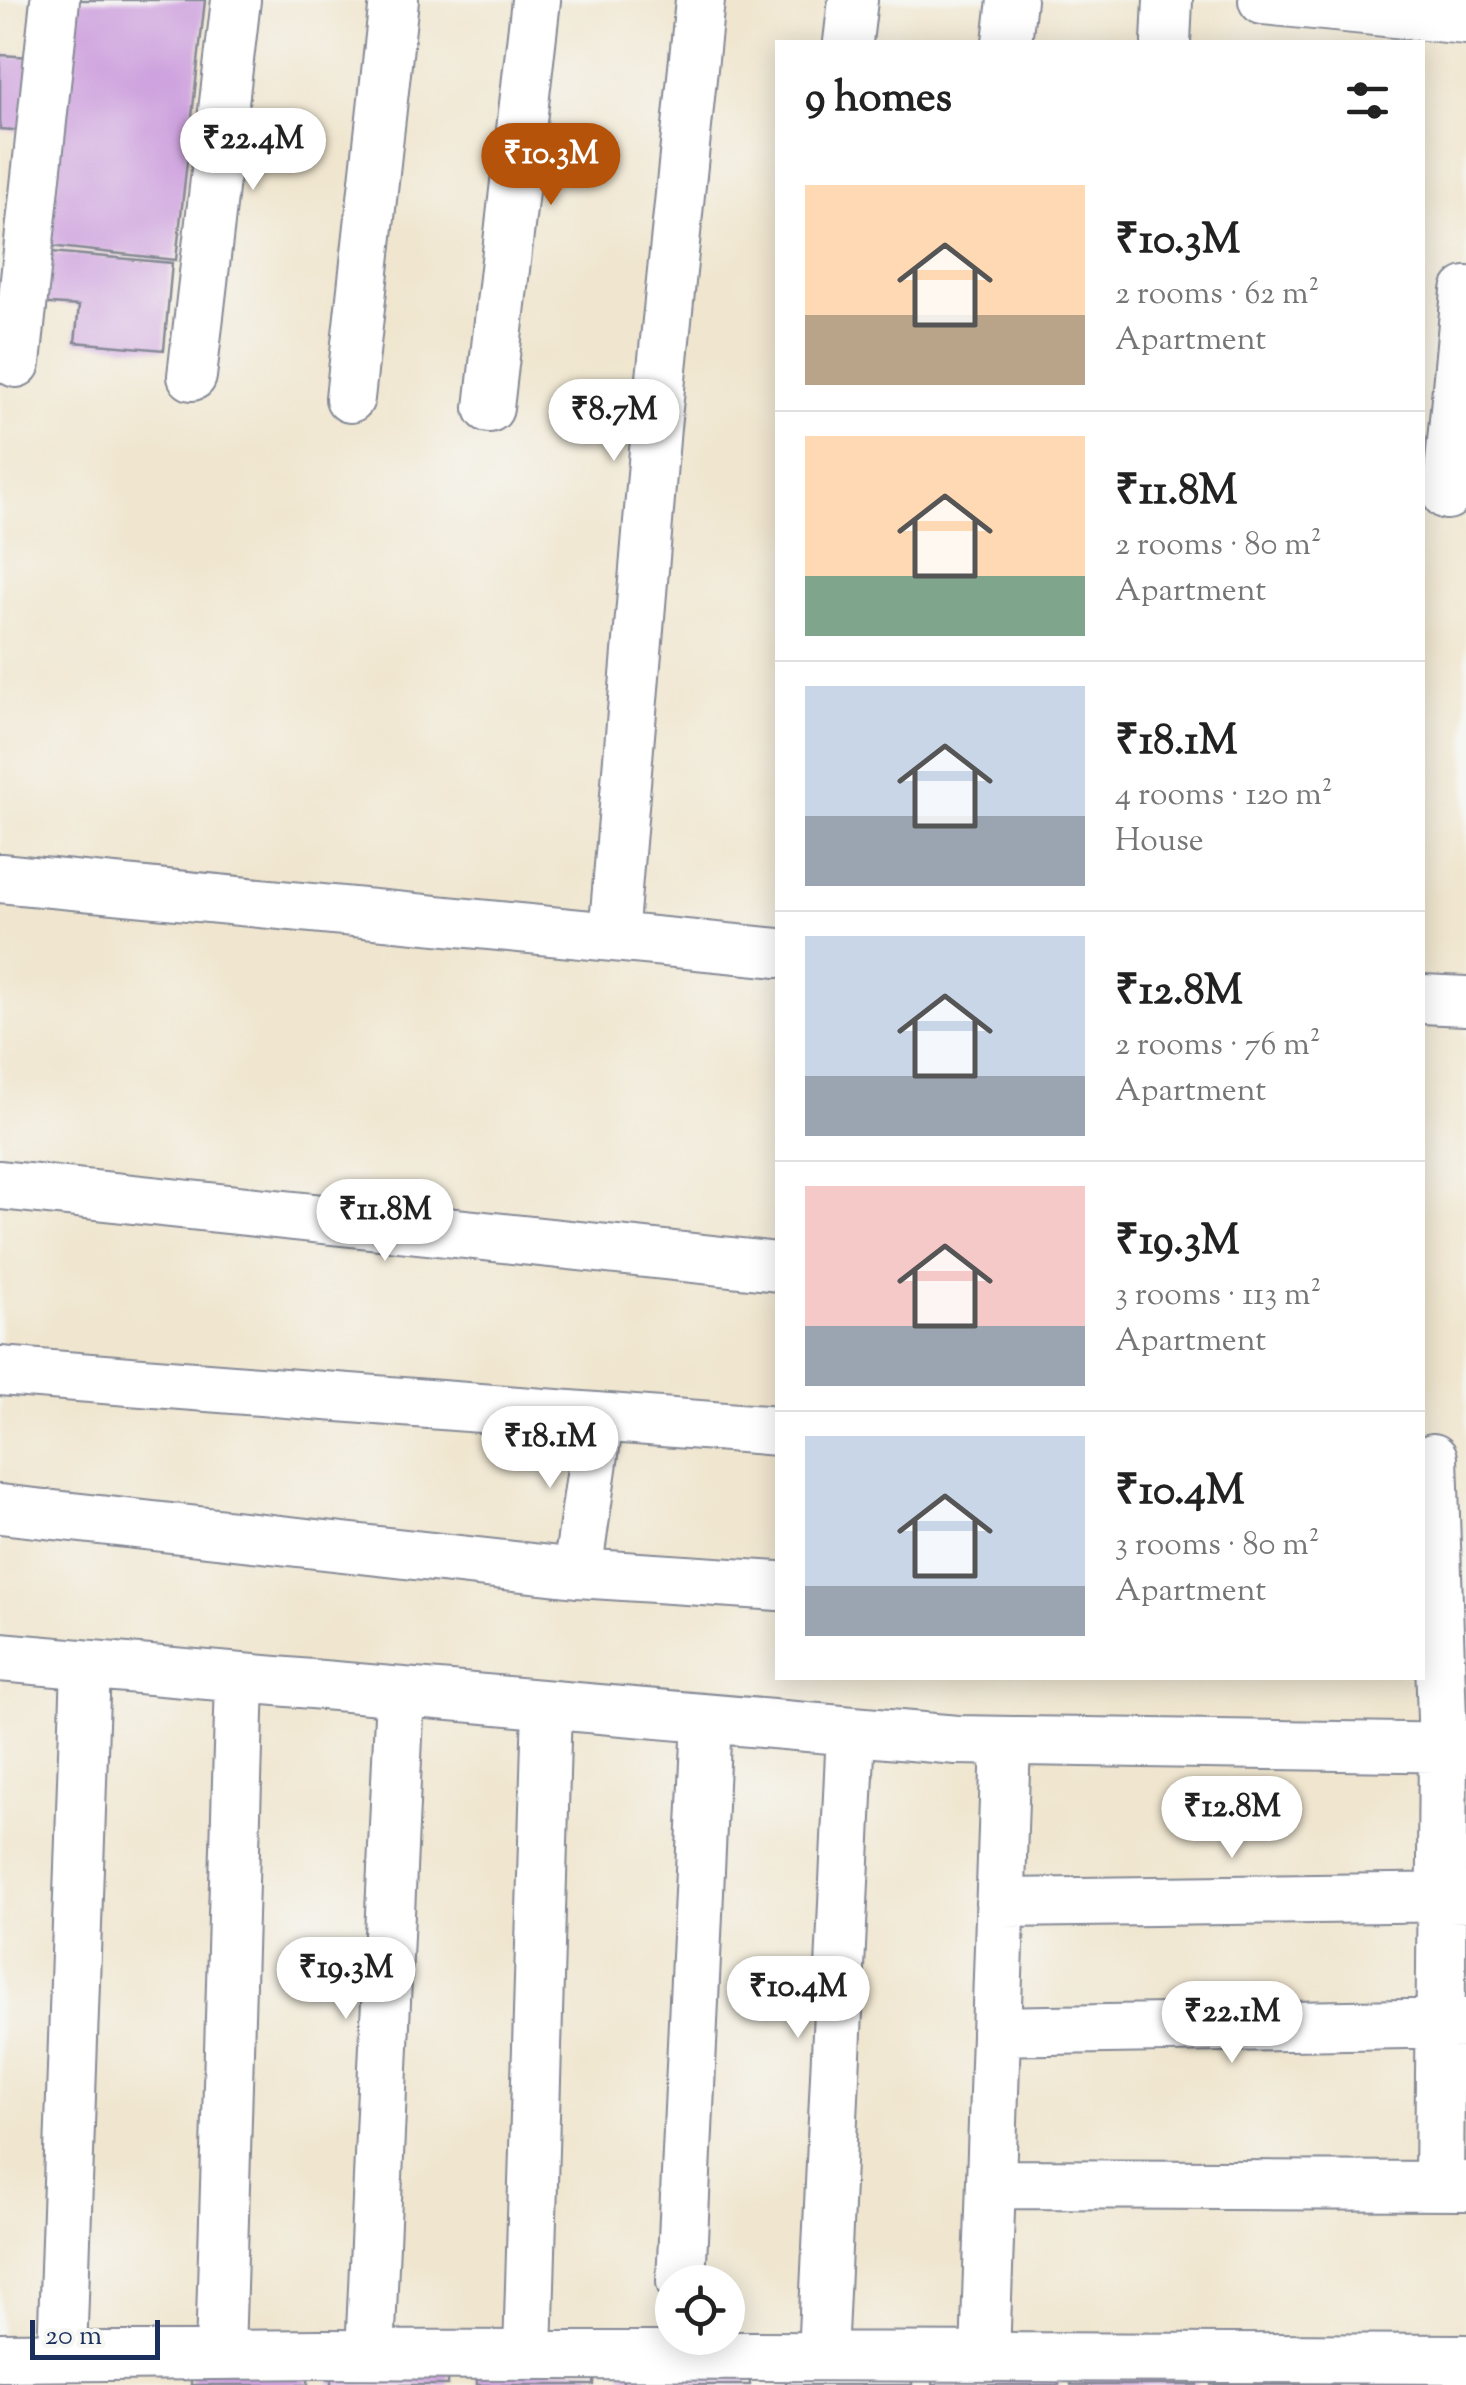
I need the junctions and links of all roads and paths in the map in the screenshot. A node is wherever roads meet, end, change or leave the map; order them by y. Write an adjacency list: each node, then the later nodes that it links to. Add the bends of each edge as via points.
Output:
1 (55, 0): 16 (street)
2 (236, 0): 17 (street)
3 (394, 0): 18 (street)
4 (536, 0): 19 (street)
5 (700, 0): 22 (street)
6 (852, 0): 12 (street)
7 (1012, 0): 13 (street)
8 (1168, 0): 14 (street)
9 (1263, 0): 10 (street)
10 (1333, 16): 11 (street)
11 (1466, 20)
12 (848, 40)
13 (1007, 40)
14 (1166, 40)
15 (1466, 291): 20 (street)
16 (16, 363)
17 (192, 376)
18 (350, 398)
19 (488, 408)
20 (1447, 495)
21 (0, 878): 22 (street)
22 (613, 937): 23 (street)
23 (775, 952)
24 (1425, 998): 25 (street)
25 (1466, 1001)
26 (0, 1185): 27 (street)
27 (775, 1267)
28 (0, 1371): 29 (street)
29 (599, 1419): 30 (street); 33 (street)
30 (775, 1431)
31 (1440, 1457): 35 (street)
32 (0, 1510): 33 (street)
33 (578, 1573): 34 (street)
34 (775, 1586)
35 (1442, 1594): 44 (street)
36 (0, 1658): 37 (street)
37 (86, 1667): 38 (street); 52 (street)
38 (240, 1680): 39 (street); 53 (street)
39 (400, 1693): 40 (street); 54 (street)
40 (548, 1706): 41 (street); 55 (street)
41 (707, 1718): 42 (street); 51 (street)
42 (851, 1731): 43 (street); 59 (street)
43 (1006, 1741): 44 (street); 46 (street)
44 (1454, 1748): 45 (street)
45 (1454, 1897): 46 (street); 47 (street)
46 (1000, 1903): 48 (street)
47 (1455, 2023): 48 (street); 50 (street)
48 (996, 2031): 49 (street)
49 (991, 2184): 50 (street); 60 (street)
50 (1452, 2186)
51 (682, 2265)
52 (62, 2354): 58 (street); 63 (street)
53 (220, 2354): 62 (street); 63 (street)
54 (370, 2354): 62 (street); 64 (street)
55 (528, 2354): 64 (street); 65 (street)
56 (655, 2354): 65 (street)
57 (711, 2355): 66 (street)
58 (0, 2356)
59 (822, 2356): 60 (street); 66 (street)
60 (985, 2357): 67 (street)
61 (1466, 2358): 67 (street)
62 (319, 2369)
63 (171, 2370)
64 (458, 2370)
65 (610, 2370)
66 (765, 2370)
67 (1353, 2373)

